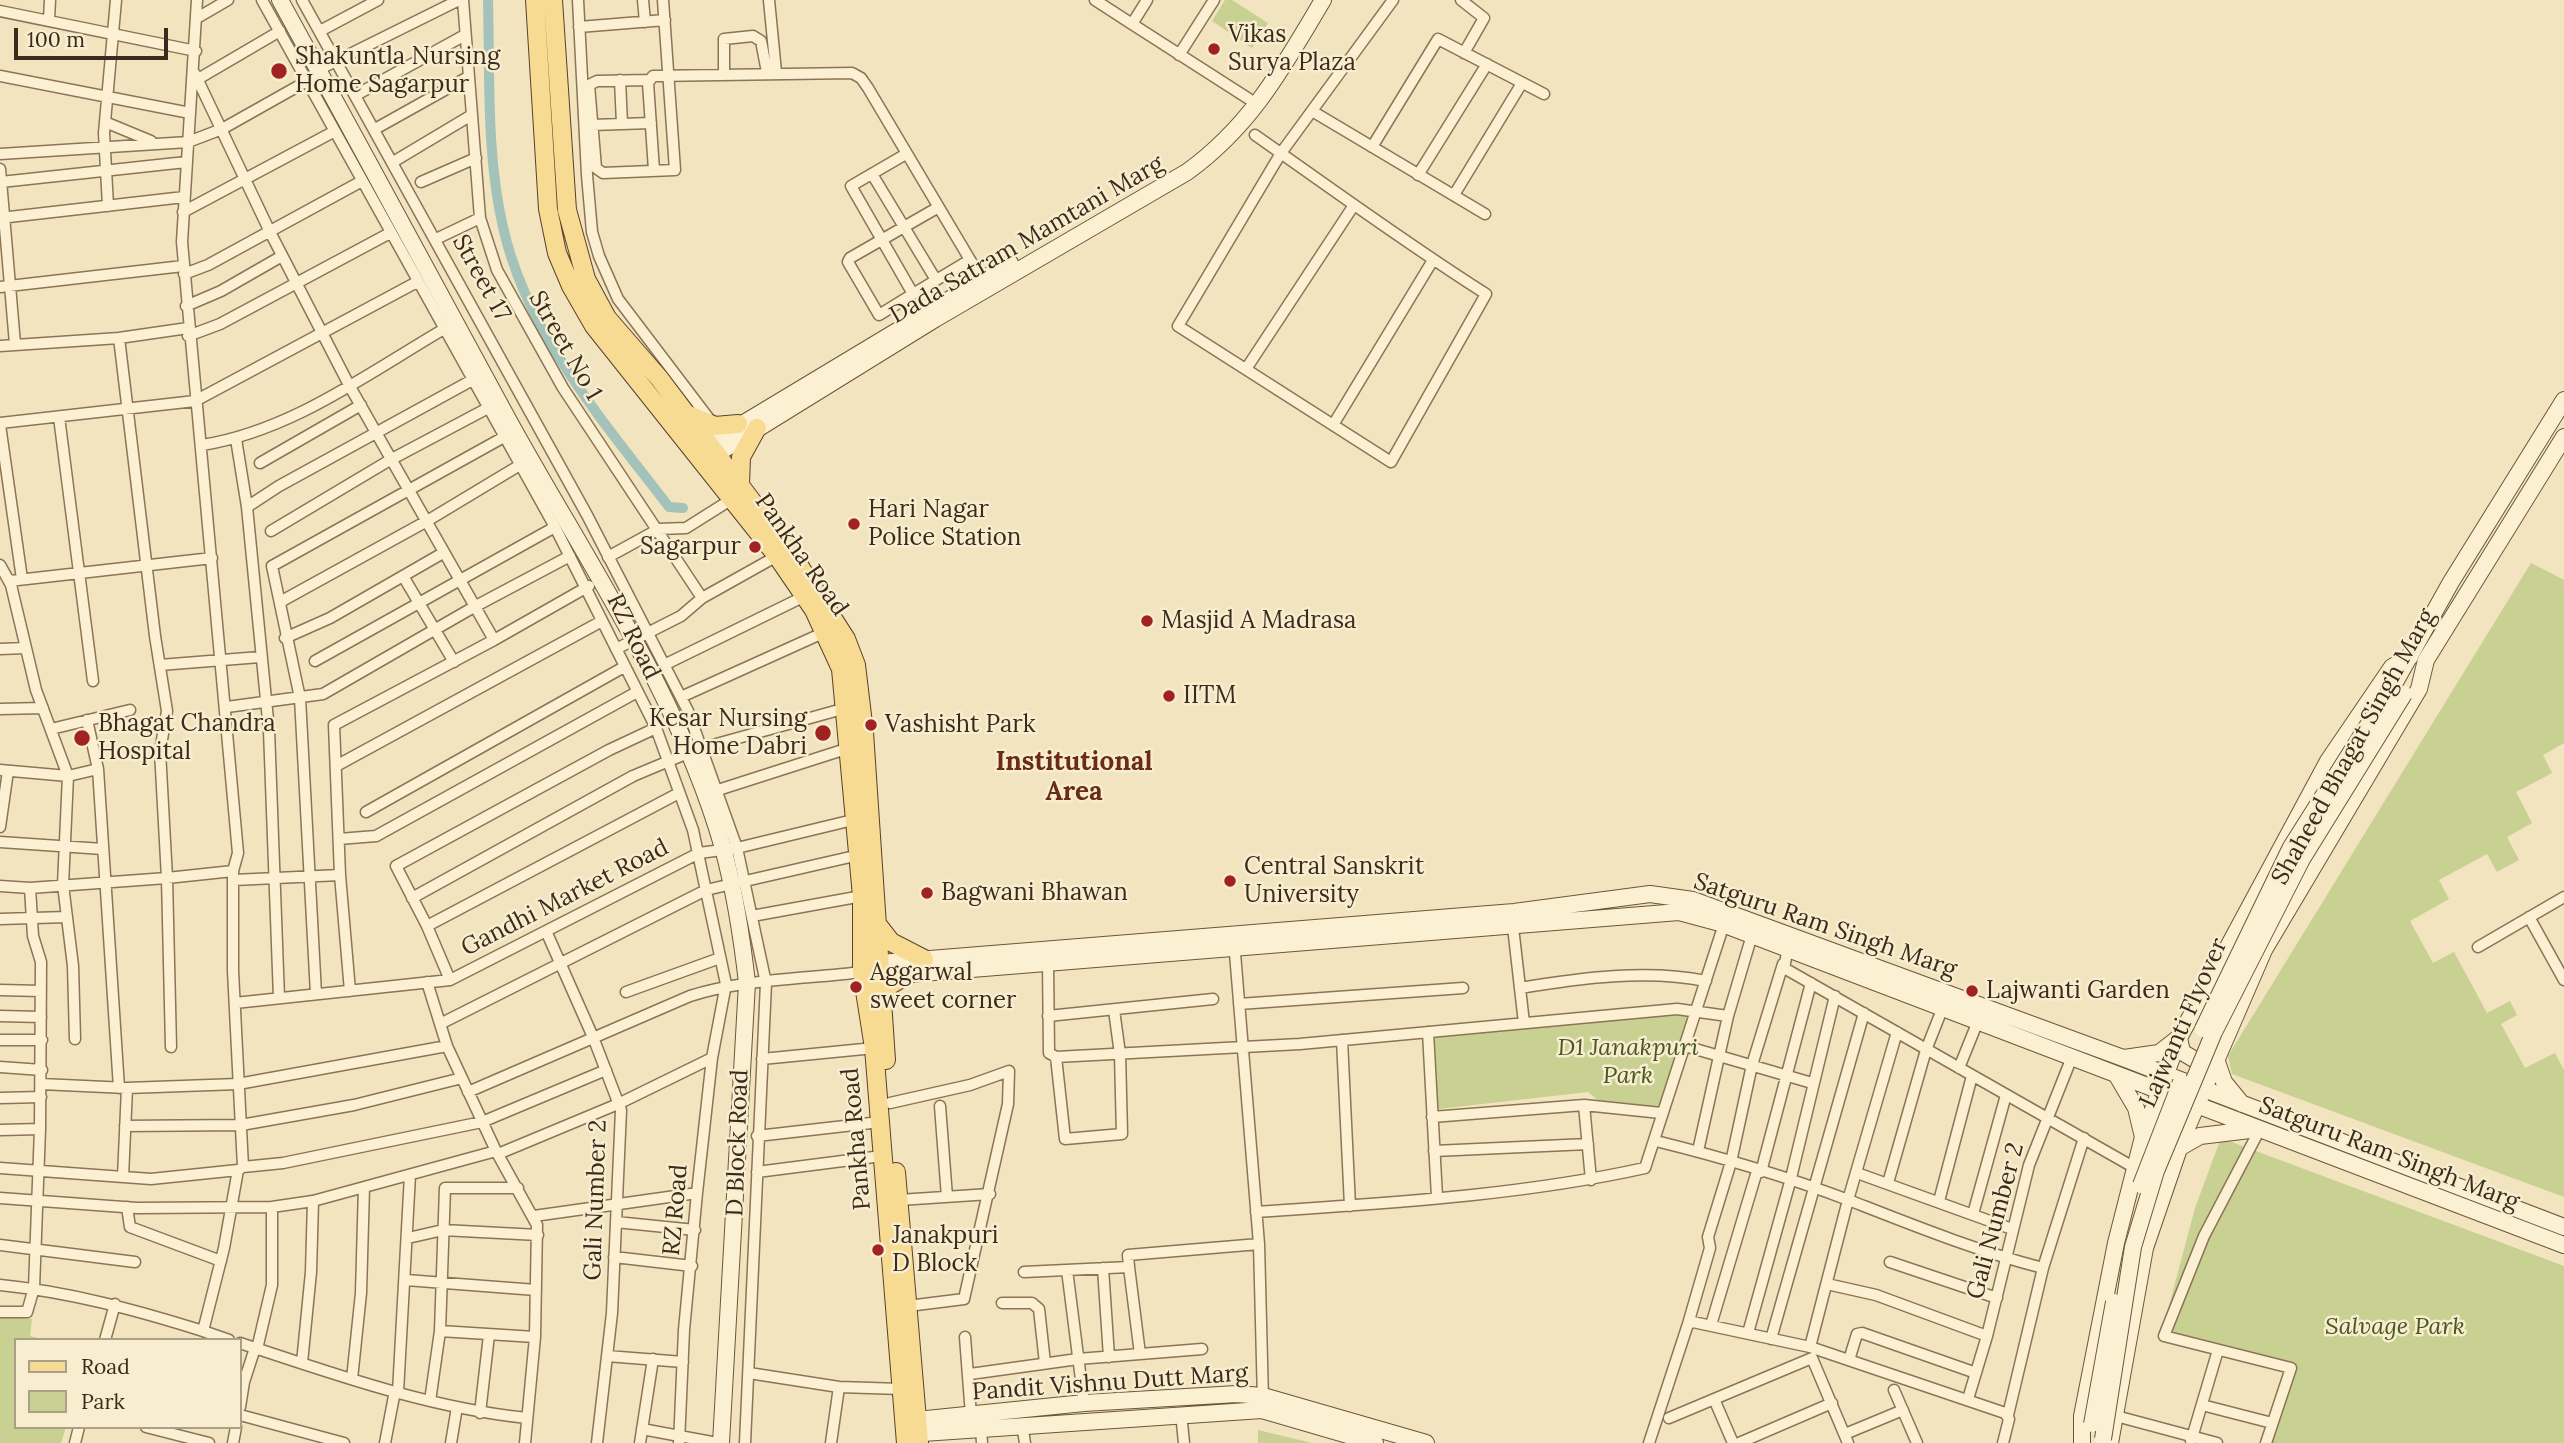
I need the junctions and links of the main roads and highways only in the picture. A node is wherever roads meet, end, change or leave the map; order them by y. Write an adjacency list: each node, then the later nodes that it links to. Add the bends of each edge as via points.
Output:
1 (280, 0): 39 (main road, via 314,75 592,584 641,637 695,751 730,848 739,882 747,983)
2 (535, 0): 10 (main road, Pankha Road, via 548,209 557,253 594,326)
3 (552, 0): 10 (main road, Pankha Road, via 567,209 586,279 607,318 686,414)
4 (1311, 0): 7 (main road, Dada Satram Mamtani Marg, via 1249,99 1211,142 1184,163)
5 (1323, 0): 8 (main road, Dada Satram Mamtani Marg, via 1256,109 1216,151)
6 (2564, 400): 12 (main road, Shaheed Bhagat Singh Marg, via 2451,582)
7 (738, 424): 10 (main road)
8 (757, 428): 10 (main road, Dada Satram Mamtani Marg); 11 (main road, via 741,457)
9 (2564, 437): 12 (main road, Shaheed Bhagat Singh Marg)
10 (707, 448): 11 (main road, Pankha Road)
11 (736, 492): 14 (main road, Pankha Road, via 824,601 856,665); 18 (main road, Pankha Road, via 805,596 841,669 862,896)
12 (2418, 658): 13 (main road, Lajwanti Flyover); 21 (main road, Shaheed Bhagat Singh Marg, via 2392,667 2328,761); 23 (main road, Shaheed Bhagat Singh Marg, via 2419,689 2264,950)
13 (2399, 689): 38 (main road, Lajwanti Flyover, bridge, via 2302,859 2214,1032 2156,1171 2133,1247); 38 (main road, Lajwanti Flyover, bridge, via 2291,847 2206,1025 2148,1162 2124,1244 2092,1424)
14 (877, 924): 16 (main road, via 891,942); 17 (main road, Pankha Road)
15 (1234, 941): 16 (main road, Satguru Ram Singh Marg); 19 (main road, Satguru Ram Singh Marg); 22 (main road, Satguru Ram Singh Marg, via 1650,894 1693,900); 24 (main road, Satguru Ram Singh Marg, via 1513,927 1679,912 1752,935 1785,956 1942,1007)
16 (923, 959): 17 (main road, Satguru Ram Singh Marg)
17 (880, 970): 18 (main road, Satguru Ram Singh Marg); 19 (main road, Satguru Ram Singh Marg); 20 (main road, Pankha Road)
18 (862, 972): 36 (main road, Pankha Road, via 874,1048 901,1389)
19 (909, 974): 20 (main road, via 890,985)
20 (882, 998): 36 (main road, Pankha Road, via 908,1306)
21 (2179, 1038): 22 (main road, via 2159,1053); 23 (main road, via 2182,1052 2207,1067); 25 (main road, Shaheed Bhagat Singh Marg)
22 (2123, 1058): 25 (main road, Satguru Ram Singh Marg)
23 (2217, 1062): 26 (main road, Shaheed Bhagat Singh Marg); 27 (main road, via 2224,1082)
24 (2116, 1074): 25 (main road, Satguru Ram Singh Marg); 29 (main road, via 2136,1108)
25 (2162, 1082): 26 (main road); 29 (main road, Shaheed Bhagat Singh Marg)
26 (2201, 1097): 27 (main road, Satguru Ram Singh Marg); 28 (main road, Satguru Ram Singh Marg); 30 (main road, Shaheed Bhagat Singh Marg)
27 (2243, 1105): 31 (main road, Satguru Ram Singh Marg)
28 (2260, 1129): 30 (main road, via 2200,1136); 33 (main road, Satguru Ram Singh Marg)
29 (2143, 1137): 32 (main road, Shaheed Bhagat Singh Marg)
30 (2179, 1148): 34 (main road, Shaheed Bhagat Singh Marg)
31 (2564, 1227)
32 (2116, 1243): 34 (main road, via 2124,1235 2139,1238); 42 (main road, Shaheed Bhagat Singh Marg, via 2082,1416)
33 (2564, 1245)
34 (2145, 1248): 38 (main road, Shaheed Bhagat Singh Marg, via 2116,1416)
35 (1262, 1403): 36 (main road, Pandit Vishnu Dutt Marg, via 1211,1395 1084,1403 971,1415); 37 (main road, Pandit Vishnu Dutt Marg, via 1022,1424); 40 (main road, Pandit Vishnu Dutt Marg); 41 (main road, Pandit Vishnu Dutt Marg)
36 (912, 1432): 37 (main road, Pandit Vishnu Dutt Marg)
37 (982, 1436)
38 (2101, 1442)
39 (719, 1443)
40 (1375, 1443)
41 (1426, 1443)
42 (2082, 1443)

